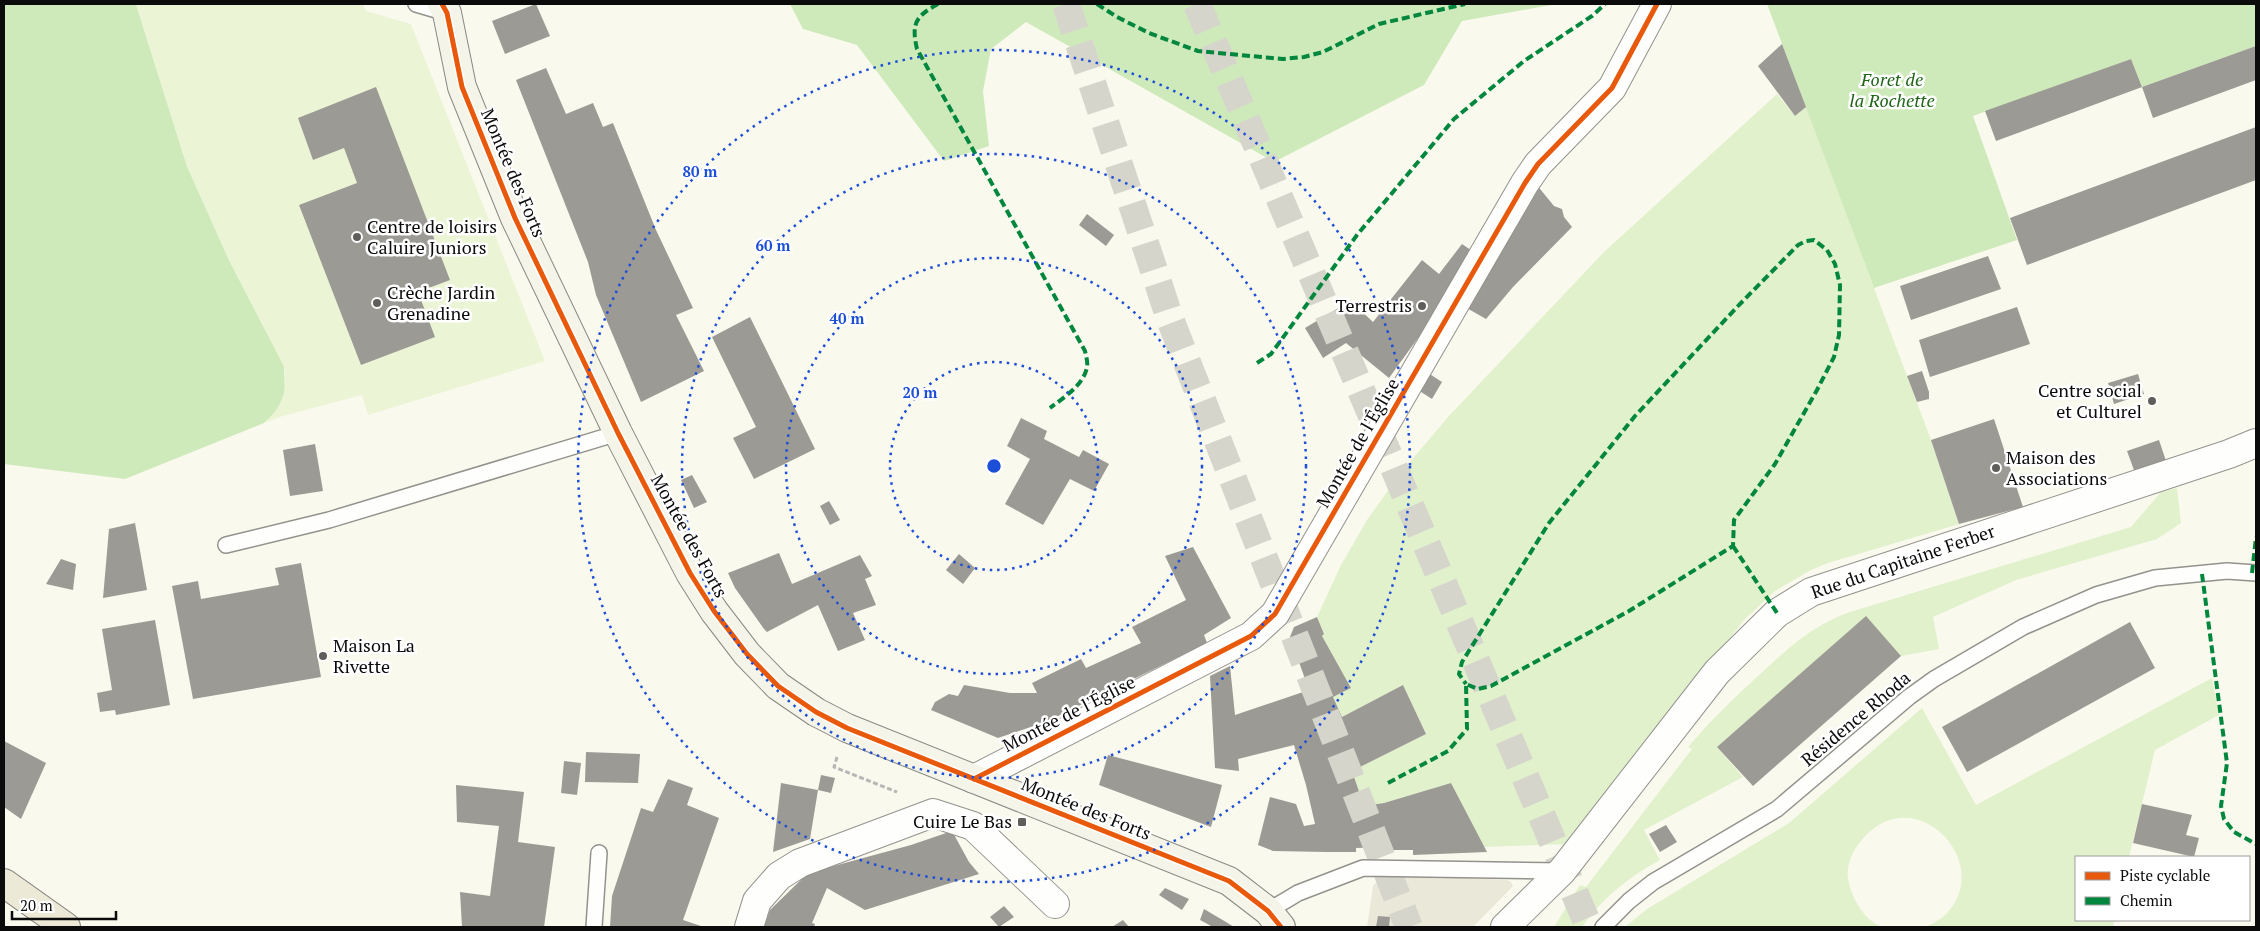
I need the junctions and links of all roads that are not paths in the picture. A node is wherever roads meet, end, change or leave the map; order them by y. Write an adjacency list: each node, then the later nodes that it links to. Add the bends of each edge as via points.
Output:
1 (416, 4): 3 (lane)
2 (1658, 4): 8 (street, Montée de l'Église, via 1612,88 1538,164 1525,183 1276,614 1251,636)
3 (444, 9): 4 (street, Montée des Forts, via 462,87 511,209)
4 (618, 433): 6 (lane, via 330,520); 8 (street, Montée des Forts, via 690,573 714,611 747,654 778,686 847,728)
5 (2256, 443): 10 (street, Rue du Capitaine Ferber, via 1811,592 1777,613 1717,672)
6 (226, 545)
7 (2256, 573): 18 (lane, Résidence Rhoda, via 2227,571 2155,578 2096,595 2023,627 1934,679 1777,809 1653,882)
8 (974, 779): 13 (street, Montée des Forts, via 1229,881)
9 (599, 853): 15 (lane)
10 (1562, 871): 13 (lane, via 1363,868 1298,893); 17 (street, Rue du Capitaine Ferber)
11 (4, 883): 14 (main road)
12 (1055, 904): 16 (street, via 973,826 933,814 800,863 779,876 757,901)
13 (1275, 919)
14 (66, 927)
15 (594, 927)
16 (749, 927)
17 (1505, 927)
18 (1603, 927)

